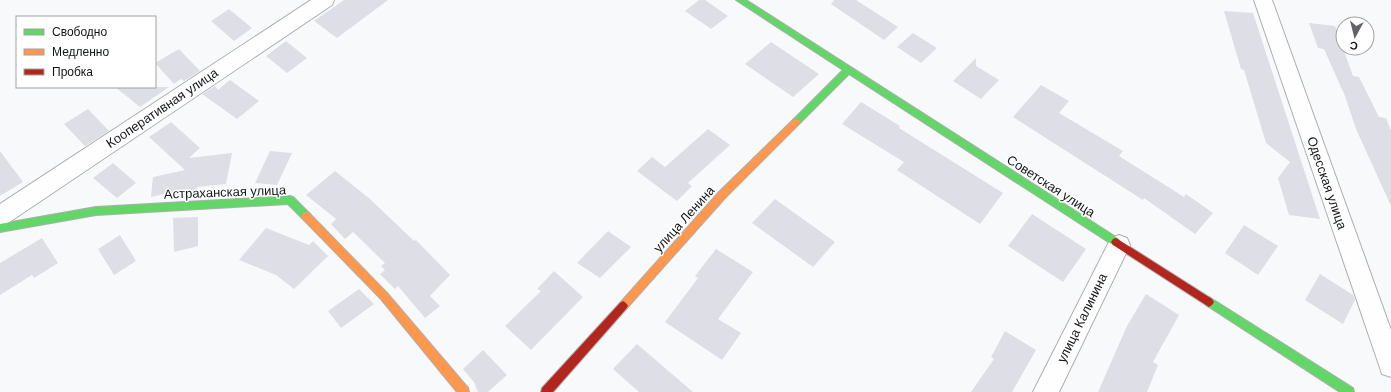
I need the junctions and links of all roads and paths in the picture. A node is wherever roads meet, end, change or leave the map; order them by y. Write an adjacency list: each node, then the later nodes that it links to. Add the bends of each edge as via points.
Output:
1 (325, 0): 5 (street, Кооперативная улица)
2 (740, 0): 4 (street, Советская улица)
3 (1263, 0): 8 (street, Одесская улица)
4 (848, 70): 7 (street, Советская улица); 10 (street, улица Ленина, via 722,196)
5 (0, 216)
6 (0, 228): 9 (street, Астраханская улица, via 96,210 290,200 384,296)
7 (1119, 245): 11 (street, улица Калинина); 12 (street, Советская улица)
8 (1391, 366)
9 (464, 392)
10 (546, 392)
11 (1046, 392)
12 (1349, 392)

